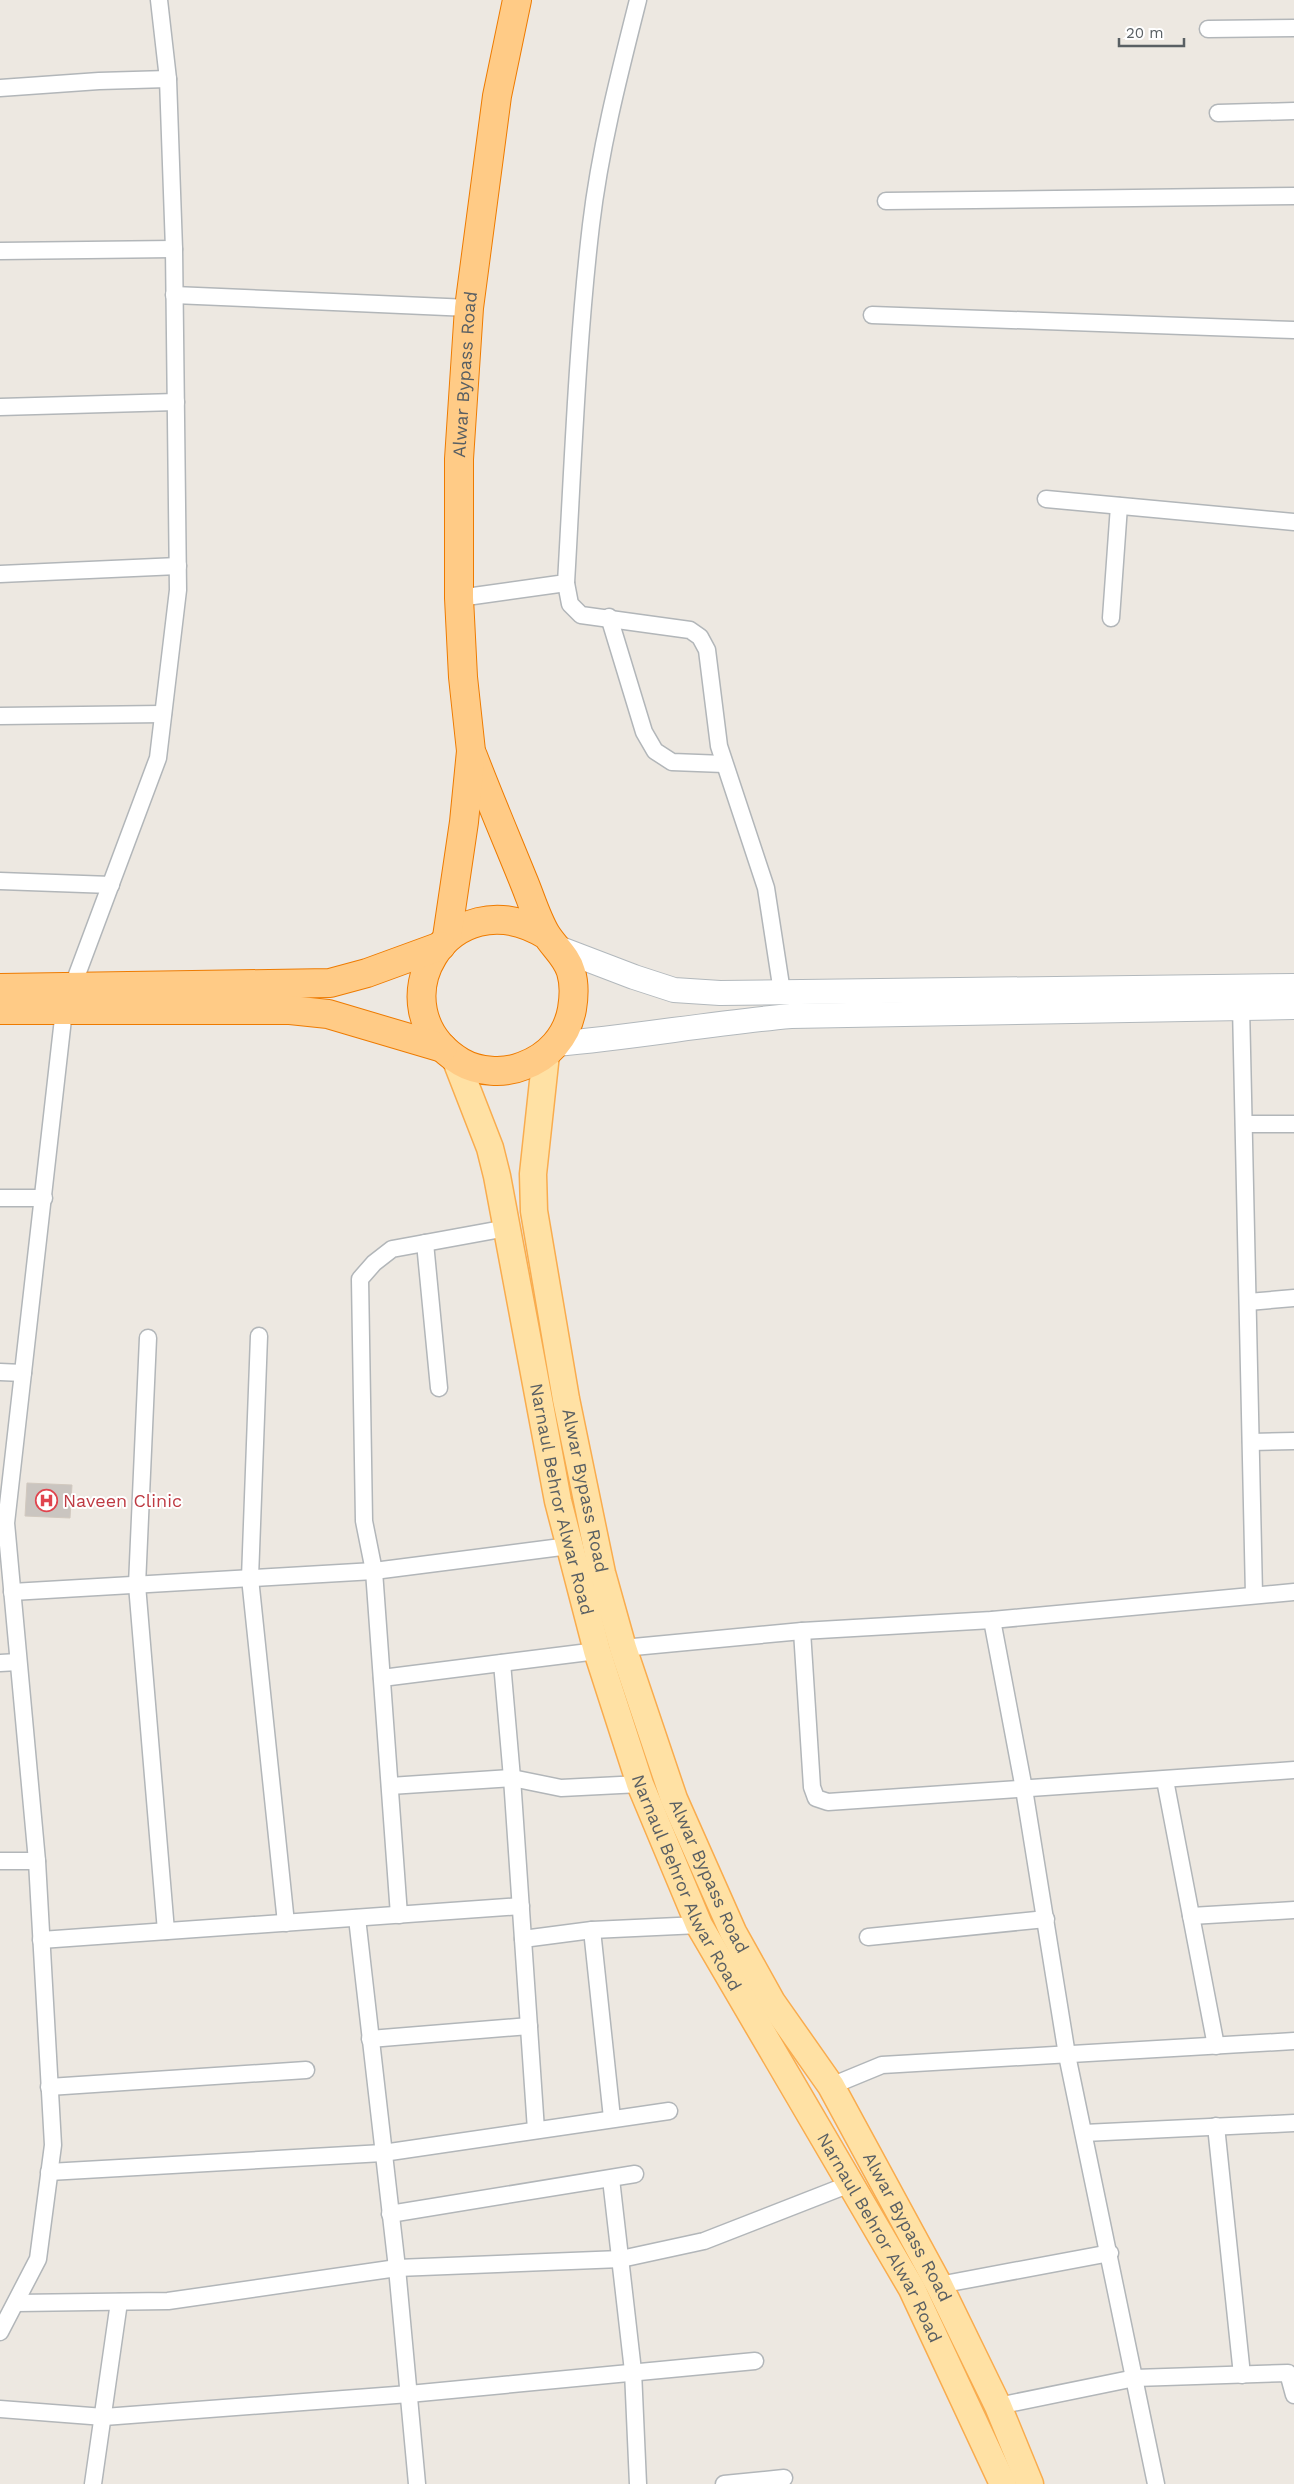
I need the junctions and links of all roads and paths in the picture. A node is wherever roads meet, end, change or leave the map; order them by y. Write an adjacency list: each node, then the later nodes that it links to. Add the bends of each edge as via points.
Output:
1 (159, 0): 6 (street)
2 (517, 0): 15 (highway, Alwar Bypass Road, via 497,96)
3 (638, 0): 25 (street, via 607,124 591,224)
4 (1294, 28): 5 (street)
5 (1208, 29)
6 (168, 80): 7 (street); 12 (street)
7 (0, 88)
8 (1294, 111): 9 (street)
9 (1218, 113)
10 (1294, 196): 11 (street)
11 (886, 201)
12 (174, 249): 13 (street); 14 (street)
13 (0, 251)
14 (174, 295): 15 (street); 18 (street)
15 (469, 308): 26 (highway, Alwar Bypass Road, via 459,459)
16 (872, 315): 17 (street)
17 (1294, 330)
18 (176, 402): 19 (street); 23 (street)
19 (0, 407)
20 (1046, 499): 21 (street)
21 (1119, 506): 22 (street); 28 (street)
22 (1294, 522)
23 (178, 566): 24 (street); 29 (street)
24 (0, 574)
25 (566, 583): 26 (street); 27 (street, via 570,604 581,615)
26 (459, 598): 31 (highway, Alwar Bypass Road)
27 (609, 617): 32 (street, via 644,732 655,751 672,762); 32 (street, via 690,630 700,637 707,650)
28 (1111, 618)
29 (163, 714): 30 (street); 34 (street, via 158,758)
30 (0, 716)
31 (471, 751): 35 (highway, via 464,822); 36 (highway)
32 (724, 764): 39 (street, via 766,888)
33 (0, 881): 34 (street)
34 (112, 885): 40 (street)
35 (444, 942): 36 (highway, via 462,927 478,920 514,920 531,925); 40 (highway, via 366,973 330,983); 45 (highway, via 430,958 424,973 422,1005 433,1035)
36 (552, 942): 39 (street, via 634,977 674,990); 44 (highway, via 571,970 574,996 570,1021)
37 (1294, 986): 39 (street)
38 (0, 988): 40 (highway)
39 (782, 992)
40 (68, 999): 43 (highway); 45 (highway, via 328,1014); 49 (street)
41 (1241, 1006): 42 (street); 44 (street, via 791,1016 719,1022); 46 (street)
42 (1294, 1007)
43 (0, 1010)
44 (551, 1049): 45 (highway, via 534,1062 508,1071 480,1069); 71 (main road, Alwar Bypass Road, via 533,1174 534,1211 584,1494)
45 (449, 1053): 50 (main road, Narnaul Behror Alwar Road, via 490,1148)
46 (1244, 1124): 47 (street); 53 (street)
47 (1294, 1124)
48 (0, 1198): 49 (street)
49 (44, 1198): 57 (street)
50 (507, 1228): 51 (street); 62 (main road, Narnaul Behror Alwar Road)
51 (425, 1243): 58 (street); 63 (street, via 392,1249 360,1279 364,1521)
52 (1294, 1298): 53 (street)
53 (1248, 1302): 60 (street)
54 (259, 1336): 64 (street)
55 (148, 1338): 65 (street)
56 (0, 1372): 57 (street)
57 (22, 1373): 61 (street)
58 (439, 1388)
59 (1294, 1441): 60 (street)
60 (1251, 1442): 68 (street)
61 (3, 1523): 66 (street)
62 (569, 1546): 63 (street); 72 (main road, Narnaul Behror Alwar Road)
63 (374, 1571): 64 (street); 76 (street)
64 (250, 1578): 65 (street); 91 (street)
65 (138, 1585): 66 (street); 94 (street)
66 (12, 1592): 73 (street)
67 (1294, 1592): 68 (street)
68 (1254, 1595): 69 (street)
69 (992, 1620): 70 (street); 82 (street)
70 (802, 1631): 71 (street); 82 (street, via 812,1787 816,1798 828,1802)
71 (623, 1648): 104 (main road, Alwar Bypass Road, via 674,1799 733,1932 772,2002)
72 (597, 1651): 75 (street); 80 (main road, Narnaul Behror Alwar Road)
73 (18, 1662): 74 (street); 84 (street)
74 (0, 1663)
75 (502, 1663): 76 (street); 78 (street)
76 (382, 1678): 81 (street)
77 (1294, 1770): 79 (street)
78 (512, 1778): 80 (street, via 561,1788); 81 (street); 85 (street)
79 (1165, 1780): 82 (street); 88 (street)
80 (640, 1784): 92 (main road, Narnaul Behror Alwar Road)
81 (390, 1786): 87 (street)
82 (1024, 1789): 90 (street)
83 (0, 1860): 84 (street)
84 (37, 1861): 97 (street)
85 (521, 1906): 87 (street); 96 (street)
86 (1294, 1910): 88 (street)
87 (399, 1915): 89 (street)
88 (1191, 1916): 101 (street)
89 (357, 1918): 91 (street); 99 (street)
90 (1046, 1919): 95 (street); 102 (street)
91 (286, 1922): 94 (street)
92 (699, 1925): 93 (street); 116 (main road, Narnaul Behror Alwar Road)
93 (592, 1930): 96 (street); 107 (street)
94 (166, 1931): 97 (street)
95 (868, 1937)
96 (523, 1938): 98 (street)
97 (41, 1940): 105 (street)
98 (529, 2026): 99 (street); 110 (street)
99 (370, 2039): 112 (street)
100 (1294, 2041): 101 (street)
101 (1216, 2046): 102 (street)
102 (1067, 2055): 104 (street, via 882,2065); 111 (street)
103 (306, 2070): 105 (street)
104 (831, 2086): 121 (main road, Alwar Bypass Road)
105 (49, 2087): 113 (street, via 53,2144)
106 (669, 2111): 107 (street)
107 (612, 2118): 110 (street)
108 (1294, 2122): 109 (street)
109 (1216, 2126): 111 (street); 127 (street)
110 (536, 2130): 112 (street)
111 (1084, 2133): 118 (street)
112 (383, 2153): 113 (street); 117 (street)
113 (49, 2172): 123 (street, via 38,2259)
114 (635, 2174): 115 (street)
115 (611, 2179): 117 (street); 119 (street)
116 (850, 2184): 119 (street, via 704,2241); 139 (main road, Narnaul Behror Alwar Road, via 912,2289)
117 (390, 2214): 120 (street)
118 (1110, 2253): 121 (street); 128 (street)
119 (621, 2259): 120 (street); 126 (street)
120 (397, 2268): 122 (street, via 168,2301); 129 (street)
121 (940, 2285): 131 (main road, Alwar Bypass Road)
122 (119, 2302): 123 (street); 133 (street)
123 (16, 2303): 124 (street)
124 (0, 2332)
125 (755, 2361): 126 (street)
126 (633, 2371): 129 (street); 137 (street)
127 (1242, 2375): 128 (street); 130 (street, via 1288,2374)
128 (1135, 2378): 131 (street); 141 (street)
129 (410, 2394): 133 (street); 136 (street)
130 (1294, 2395)
131 (998, 2406): 140 (main road, Alwar Bypass Road)
132 (0, 2409): 133 (street)
133 (104, 2416): 135 (street)
134 (784, 2478): 138 (street)
135 (93, 2484)
136 (417, 2484)
137 (638, 2484)
138 (724, 2484)
139 (1003, 2484)
140 (1030, 2484)
141 (1156, 2484)

